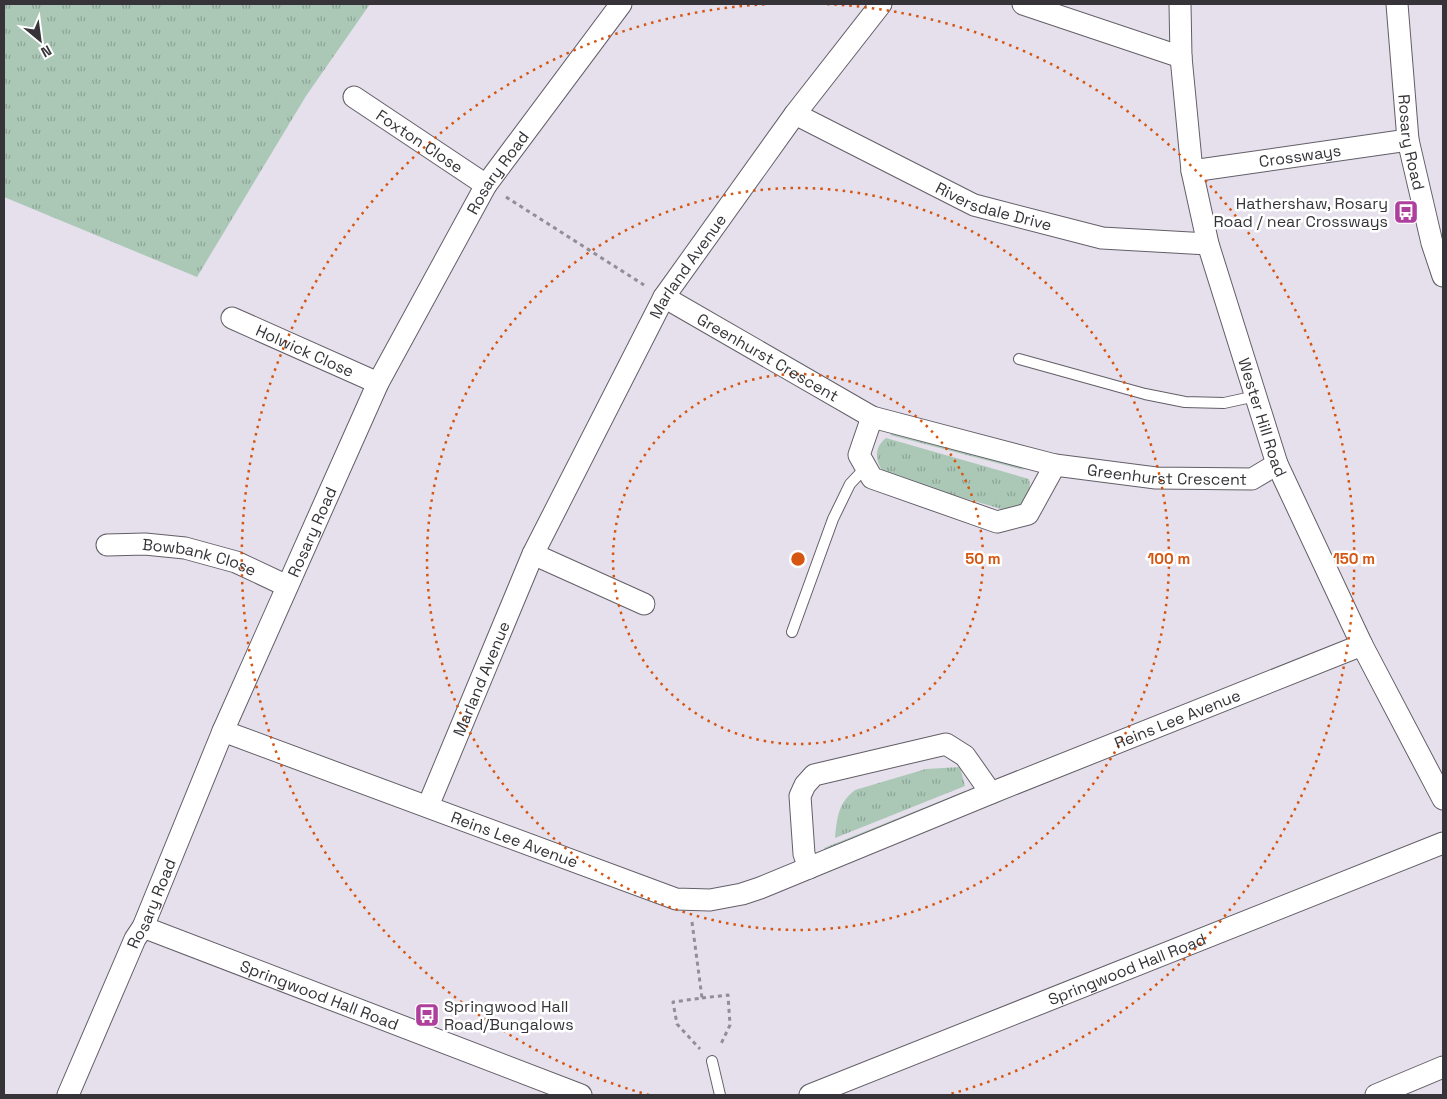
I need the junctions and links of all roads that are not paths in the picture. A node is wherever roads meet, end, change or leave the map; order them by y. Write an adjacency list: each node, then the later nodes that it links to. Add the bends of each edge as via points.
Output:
1 (621, 4): 11 (street, Rosary Road)
2 (882, 4): 8 (street, Marland Avenue)
3 (1023, 4): 6 (street)
4 (1180, 4): 6 (street, Wester Hill Road)
5 (1397, 4): 9 (street, Rosary Road)
6 (1181, 57): 10 (street, Wester Hill Road)
7 (354, 97): 11 (street, Foxton Close)
8 (795, 114): 12 (street, Riversdale Drive, via 974,205 1102,238); 14 (street, Marland Avenue)
9 (1408, 140): 10 (street, Crossways); 13 (street, Rosary Road)
10 (1192, 171): 12 (street, Wester Hill Road)
11 (486, 185): 17 (street, Rosary Road)
12 (1208, 244): 18 (street, Wester Hill Road)
13 (1443, 276)
14 (664, 297): 19 (street, Greenhurst Crescent); 24 (street, Marland Avenue)
15 (232, 318): 17 (street, Holwick Close)
16 (1019, 359): 18 (lane, via 1185,402 1224,403)
17 (378, 383): 25 (street, Rosary Road)
18 (1256, 396): 21 (street, Wester Hill Road)
19 (872, 418): 20 (street, Greenhurst Crescent); 22 (street, via 860,455)
20 (1055, 464): 21 (street, Greenhurst Crescent, via 1156,478 1252,480); 22 (street, via 1028,514 997,522 872,478)
21 (1277, 464): 28 (street, Wester Hill Road)
22 (866, 467): 27 (lane, via 850,484 833,519)
23 (107, 545): 25 (street, Bowbank Close, via 185,548 236,562)
24 (533, 554): 26 (street); 32 (street, Marland Avenue)
25 (286, 586): 29 (street, Rosary Road)
26 (644, 604)
27 (792, 632)
28 (1362, 645): 30 (street, Reins Lee Avenue); 31 (street, Wester Hill Road)
29 (223, 731): 32 (street, Reins Lee Avenue); 35 (street, Rosary Road)
30 (991, 793): 34 (street, Reins Lee Avenue); 34 (street, via 965,756 946,744 814,775 800,796 804,854)
31 (1443, 799)
32 (428, 806): 34 (street, Reins Lee Avenue, via 676,899 710,900 742,894)
33 (1443, 843): 41 (street, Springwood Hall Road)
34 (809, 868)
35 (143, 926): 38 (street, Rosary Road); 39 (street, Springwood Hall Road)
36 (712, 1061): 40 (lane)
37 (1443, 1067): 42 (street)
38 (68, 1095)
39 (581, 1095)
40 (720, 1095)
41 (810, 1095)
42 (1376, 1095)

